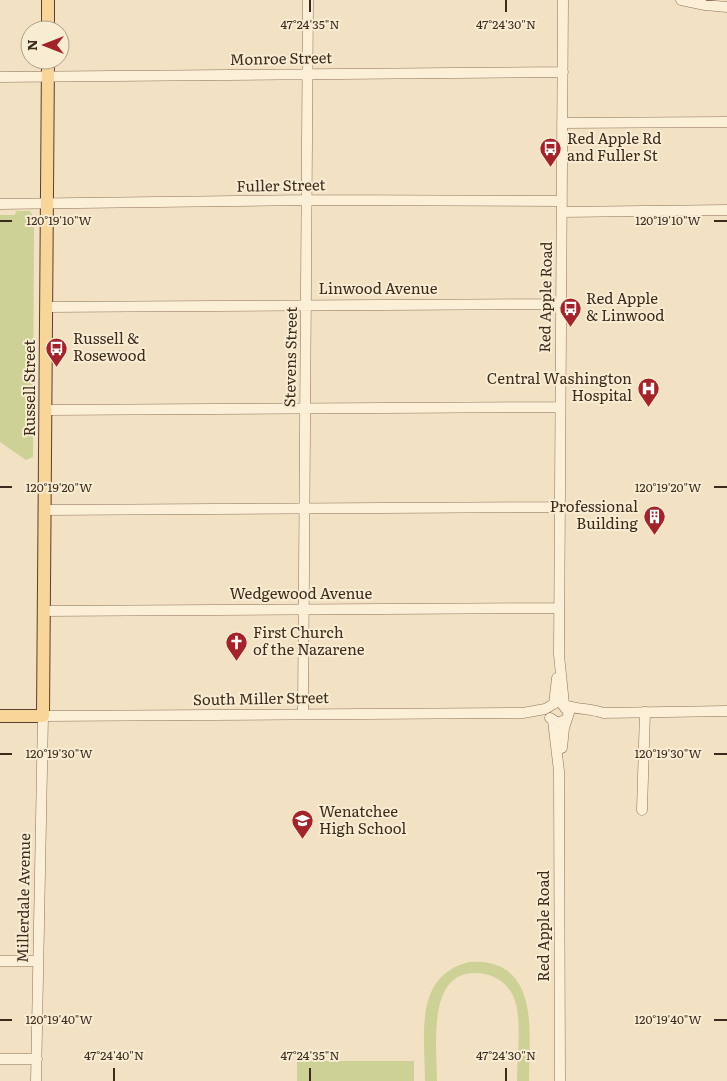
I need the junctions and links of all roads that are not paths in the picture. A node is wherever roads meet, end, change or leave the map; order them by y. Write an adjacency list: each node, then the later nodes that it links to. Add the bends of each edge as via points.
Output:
1 (48, 0): 6 (main road)
2 (308, 0): 9 (street, Stevens Street)
3 (563, 0): 8 (street, Red Apple Road)
4 (681, 0): 5 (street)
5 (727, 6)
6 (48, 20)
7 (48, 70): 11 (main road, Russell Street)
8 (563, 72): 9 (street, Monroe Street); 13 (street, Red Apple Road)
9 (308, 74): 11 (street, Monroe Street); 14 (street, Stevens Street)
10 (0, 77): 11 (street, Monroe Street)
11 (48, 77): 16 (main road, Russell Street)
12 (727, 122): 13 (street)
13 (562, 123): 17 (street, Red Apple Road)
14 (307, 200): 16 (street, Fuller Street); 17 (street, Fuller Street); 20 (street, Stevens Street)
15 (0, 204): 16 (street, Fuller Street)
16 (46, 204): 21 (main road, Russell Street)
17 (562, 207): 18 (street, Fuller Street); 19 (street, Red Apple Road)
18 (727, 210)
19 (561, 304): 20 (street, Linwood Avenue); 22 (street, Red Apple Road)
20 (307, 305): 21 (street, Linwood Avenue); 23 (street, Stevens Street)
21 (46, 307): 24 (main road, Russell Street)
22 (560, 407): 23 (street); 25 (street, Red Apple Road)
23 (306, 409): 24 (street); 26 (street, Stevens Street)
24 (46, 410): 27 (main road, Russell Street)
25 (560, 507): 26 (street); 28 (street, Red Apple Road)
26 (304, 509): 27 (street); 29 (street, Stevens Street)
27 (45, 510): 30 (main road, Russell Street)
28 (559, 608): 29 (street, Wedgewood Avenue); 31 (street, Red Apple Road)
29 (303, 609): 30 (street, Wedgewood Avenue); 36 (street, Stevens Street)
30 (44, 611): 38 (main road, Russell Street)
31 (558, 705): 34 (street, South Miller Street); 35 (street, South Miller Street); 39 (street, via 568,709); 40 (street, via 549,712)
32 (727, 711): 33 (street, South Miller Street)
33 (645, 712): 35 (street, South Miller Street); 42 (street)
34 (523, 713): 36 (street, South Miller Street); 40 (street, South Miller Street)
35 (603, 713): 39 (street, South Miller Street, via 597,717)
36 (303, 714): 38 (street, South Miller Street)
37 (0, 716): 38 (main road, South Miller Street)
38 (43, 716): 44 (street, Millerdale Avenue)
39 (567, 719): 40 (street, via 561,722); 41 (street, Red Apple Road)
40 (552, 720): 41 (street, Red Apple Road)
41 (559, 772): 48 (street, Red Apple Road)
42 (642, 810)
43 (0, 960): 44 (street)
44 (38, 960): 46 (street, Millerdale Avenue)
45 (0, 1059): 46 (street)
46 (36, 1059): 47 (street, Millerdale Avenue)
47 (36, 1081)
48 (560, 1081)

